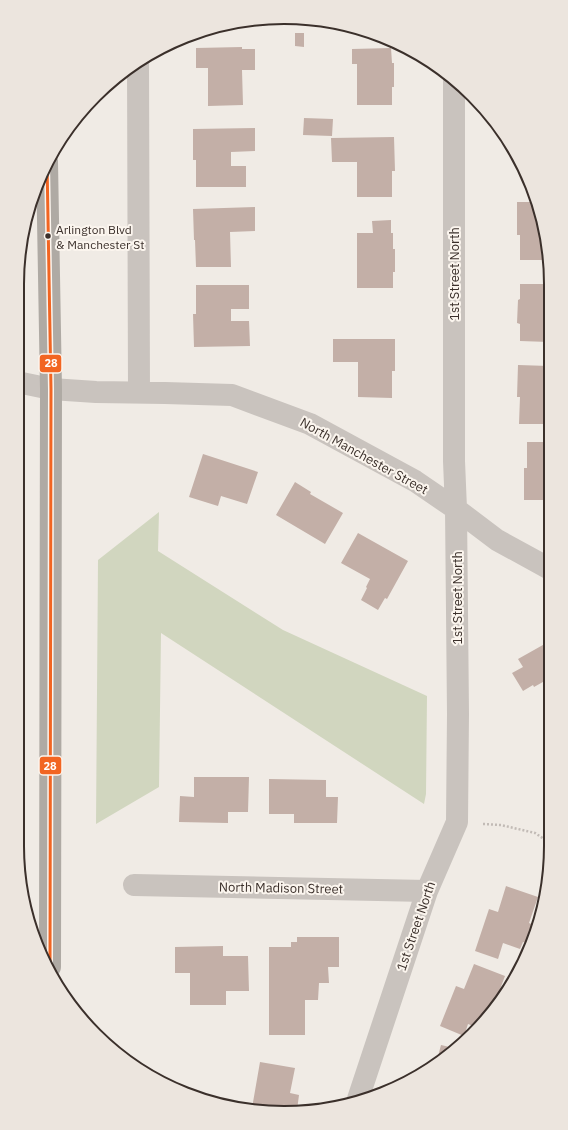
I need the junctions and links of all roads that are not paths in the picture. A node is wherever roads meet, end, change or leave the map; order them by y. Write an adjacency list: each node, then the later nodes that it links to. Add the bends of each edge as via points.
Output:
1 (138, 69): 6 (street)
2 (454, 88): 7 (street, 1st Street North)
3 (47, 178): 5 (highway)
4 (24, 383): 5 (street, North Manchester Street)
5 (51, 389): 6 (street, North Manchester Street); 11 (highway)
6 (139, 392): 7 (street, North Manchester Street, via 232,395 310,424 415,481)
7 (456, 509): 8 (street, North Manchester Street, via 497,540); 10 (street, 1st Street North, via 457,822)
8 (544, 565)
9 (134, 885): 10 (street, North Madison Street)
10 (427, 891): 12 (street, 1st Street North)
11 (50, 959)
12 (359, 1095)

